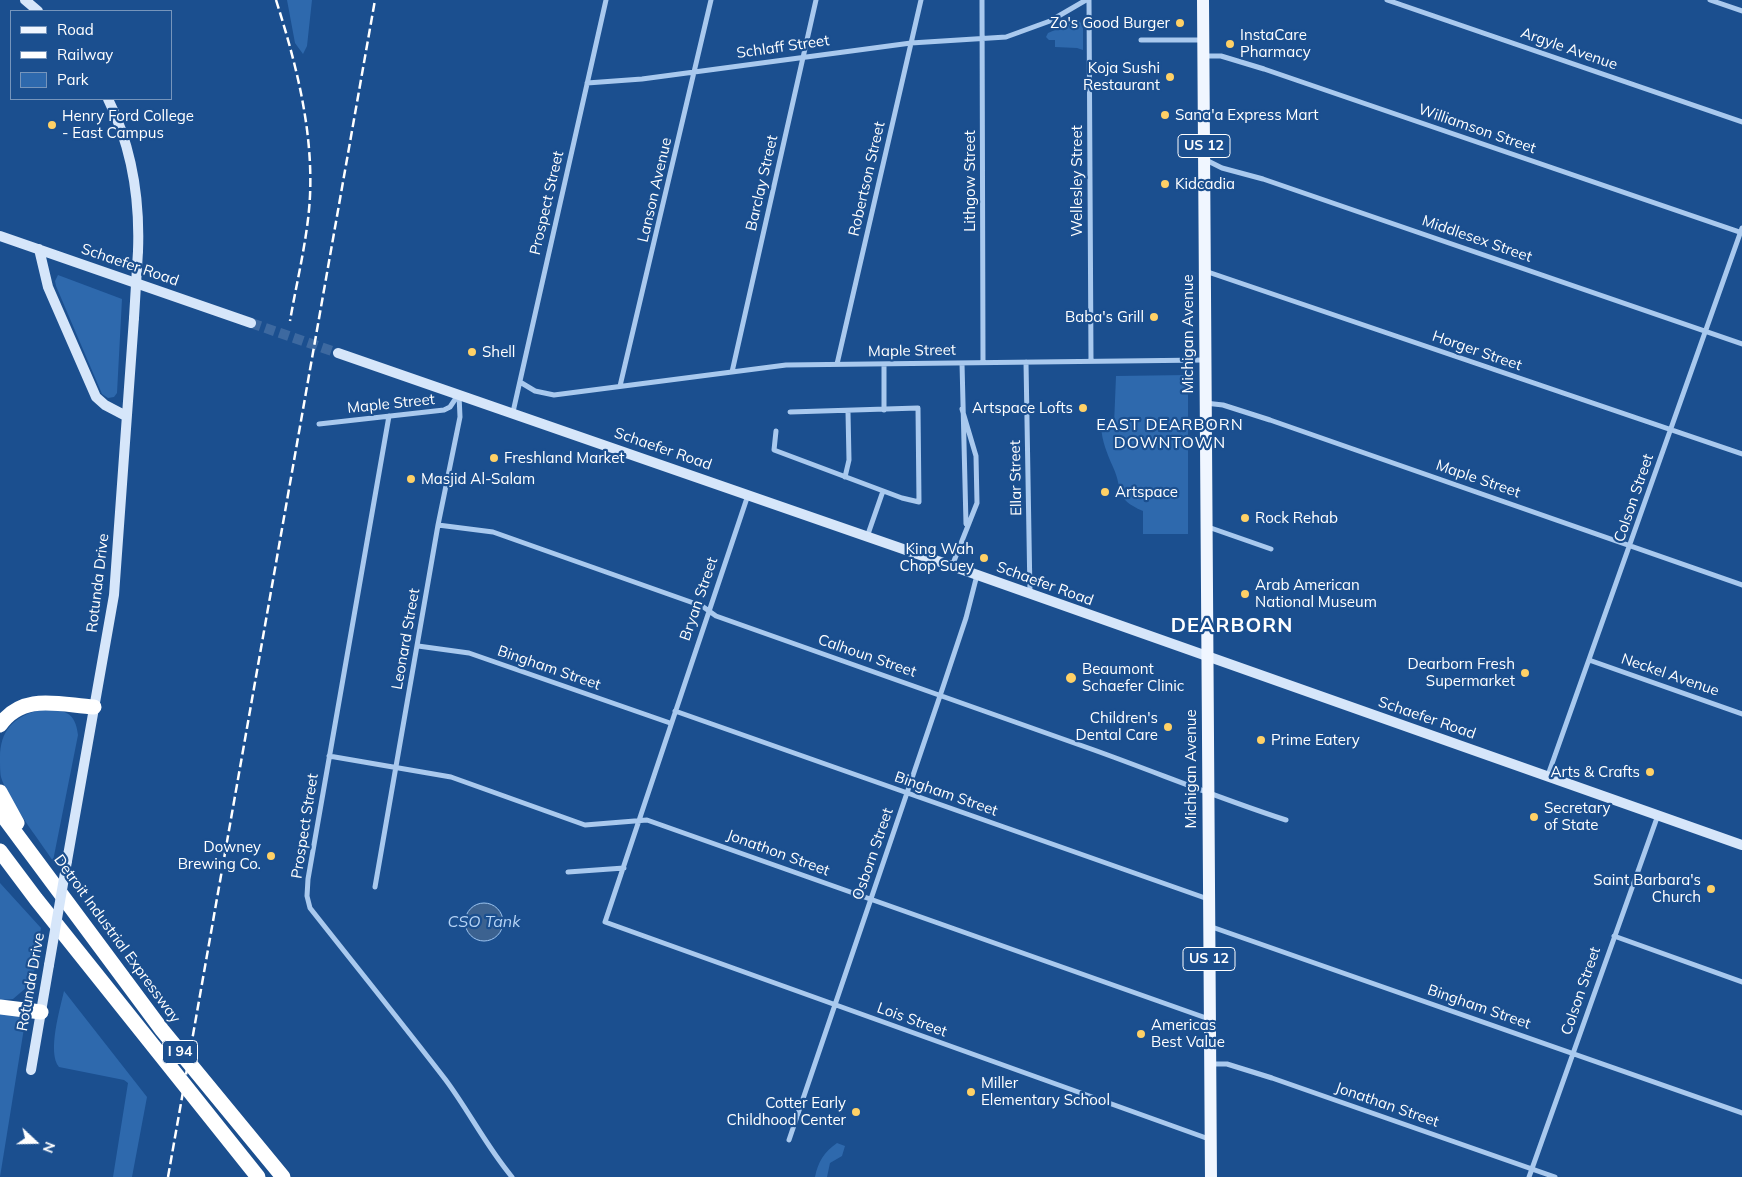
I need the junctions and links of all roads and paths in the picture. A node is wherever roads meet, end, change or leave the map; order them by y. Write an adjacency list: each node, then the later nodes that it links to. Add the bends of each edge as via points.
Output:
1 (26, 0): 11 (main road)
2 (606, 0): 20 (street, Prospect Street)
3 (711, 0): 19 (street, Lanson Avenue)
4 (816, 0): 17 (street, Barclay Street)
5 (921, 0): 16 (street, Robertson Street)
6 (982, 0): 13 (street, Lithgow Street)
7 (1087, 0): 13 (street, Schlaff Street, via 1050,21 1006,37); 33 (street, Wellesley Street)
8 (1203, 0): 15 (main road, Michigan Avenue / US 12)
9 (1387, 0): 22 (street, Argyle Avenue)
10 (1710, 0): 12 (street)
11 (37, 10)
12 (1742, 11)
13 (982, 40): 16 (street, Schlaff Street); 34 (street, Lithgow Street)
14 (1141, 40): 15 (street)
15 (1203, 40): 18 (main road, Michigan Avenue / US 12)
16 (911, 43): 17 (street, Schlaff Street); 37 (street, Robertson Street)
17 (803, 56): 19 (street, Schlaff Street); 39 (street, Barclay Street)
18 (1203, 56): 23 (main road, Michigan Avenue / US 12); 24 (street, Williamson Street, via 1221,56 1264,69)
19 (696, 72): 20 (street, Schlaff Street); 41 (street, Lanson Avenue)
20 (587, 83): 40 (street, Prospect Street)
21 (108, 100): 49 (main road, Rotunda Drive, bridge, via 126,144 134,174 137,205 138,251)
22 (1742, 122)
23 (1204, 159): 27 (main road, Michigan Avenue / US 12); 29 (street, Middlesex Street, via 1222,168 1272,182)
24 (1742, 231): 29 (street, Colson Street)
25 (0, 236): 26 (main road, Schaefer Road)
26 (39, 249): 28 (main road, Schaefer Road); 49 (main road, via 48,287 96,397)
27 (1204, 271): 32 (main road, Michigan Avenue / US 12); 52 (street, Horger Street)
28 (251, 324)
29 (1706, 330): 30 (street, Middlesex Street); 52 (street, Colson Street)
30 (1742, 344)
31 (338, 353): 42 (main road, Schaefer Road)
32 (1205, 360): 33 (street, Maple Street); 43 (main road, Michigan Avenue / US 12)
33 (1091, 361): 35 (street, Maple Street)
34 (983, 362): 35 (street, Maple Street); 36 (street, Maple Street)
35 (1026, 362): 67 (street, Ellar Street)
36 (962, 363): 38 (street, Maple Street); 44 (street)
37 (838, 364): 38 (street, Maple Street); 39 (street, Maple Street, via 786,365)
38 (884, 364): 45 (street)
39 (732, 372): 41 (street, Maple Street)
40 (520, 382): 41 (street, Maple Street, via 536,391 554,395); 46 (street, Prospect Street)
41 (620, 386)
42 (459, 395): 46 (main road, Schaefer Road); 50 (street, Maple Street, via 444,410); 58 (street, Leonard Street, via 460,417)
43 (1204, 402): 60 (main road, Michigan Avenue / US 12); 62 (street, Maple Street, via 1242,411)
44 (962, 409): 59 (street, via 967,472); 59 (street, via 976,456 977,503)
45 (884, 410): 48 (street); 56 (street, via 918,408 920,502)
46 (512, 412): 57 (main road, Schaefer Road)
47 (790, 412): 48 (street)
48 (848, 412): 55 (street, via 849,460)
49 (126, 416): 73 (main road, Rotunda Drive, via 114,595)
50 (389, 416): 51 (street, Maple Street); 78 (street, Prospect Street)
51 (319, 424)
52 (1671, 430): 54 (street, Horger Street); 62 (street, Colson Street)
53 (776, 431): 55 (street, via 774,450)
54 (1742, 454)
55 (844, 477): 56 (street)
56 (883, 491): 61 (street)
57 (748, 495): 61 (main road, Schaefer Road); 68 (street, Bryan Street)
58 (438, 525): 68 (street, Calhoun Street, via 493,532); 69 (street, Leonard Street)
59 (966, 527): 64 (street)
60 (1206, 527): 63 (street); 70 (main road, Michigan Avenue / US 12)
61 (867, 537): 64 (main road, Schaefer Road)
62 (1631, 546): 66 (street, Maple Street); 71 (street, Colson Street)
63 (1271, 549)
64 (952, 566): 65 (main road, Schaefer Road)
65 (977, 575): 67 (main road, Schaefer Road); 72 (street, Osborn Street)
66 (1742, 585)
67 (1030, 594): 70 (main road, Schaefer Road)
68 (708, 610): 72 (street, Calhoun Street, via 716,616); 74 (street, Bryan Street)
69 (418, 646): 76 (street, Bingham Street, via 469,653); 79 (street, Leonard Street)
70 (1206, 657): 80 (main road, Schaefer Road); 82 (main road, Michigan Avenue / US 12)
71 (1589, 660): 75 (street, Neckel Avenue); 80 (street, Colson Street)
72 (940, 695): 82 (street, Calhoun Street); 83 (street, Osborn Street)
73 (94, 707): 77 (highway, via 32,702 15,710); 103 (main road, Rotunda Drive, bridge)
74 (675, 711): 76 (street, Bryan Street); 83 (street, Bingham Street)
75 (1742, 714)
76 (670, 723): 86 (street)
77 (0, 724)
78 (329, 756): 79 (street, Jonathon Street); 114 (street, Prospect Street, via 308,879 310,908 445,1079 482,1138)
79 (396, 767): 86 (street, Jonathon Street, via 451,777 585,825); 94 (street, Leonard Street)
80 (1548, 775): 85 (main road, Schaefer Road)
81 (0, 792): 90 (highway)
82 (1208, 793): 87 (street, Calhoun Street); 96 (main road, Michigan Avenue / US 12)
83 (906, 794): 96 (street, Bingham Street); 97 (street, Osborn Street)
84 (0, 812): 90 (highway, Detroit Industrial Expressway / I 94)
85 (1658, 814): 88 (main road, Schaefer Road); 99 (street, Colson Street)
86 (640, 819): 92 (street); 97 (street, Jonathon Street)
87 (1286, 820)
88 (1742, 845)
89 (0, 850): 95 (highway, I 94)
90 (31, 852): 113 (highway, Detroit Industrial Expressway / I 94, via 162,1030)
91 (0, 865): 95 (highway)
92 (624, 868): 93 (street); 102 (street, Lois Street, via 605,922)
93 (568, 872)
94 (375, 887)
95 (36, 899): 112 (highway, I 94)
96 (1208, 899): 98 (main road, Michigan Avenue / US 12)
97 (871, 900): 102 (street, Osborn Street); 104 (street, Jonathon Street)
98 (1208, 926): 104 (main road, Michigan Avenue / US 12); 105 (street, Bingham Street)
99 (1614, 936): 100 (street); 105 (street, Colson Street)
100 (1742, 982)
101 (0, 1006): 103 (highway)
102 (835, 1006): 109 (street, Osborn Street); 110 (street, Lois Street)
103 (41, 1012): 107 (main road, Rotunda Drive)
104 (1209, 1019): 106 (main road, Michigan Avenue / US 12)
105 (1572, 1053): 108 (street, Bingham Street); 111 (street, Colson Street)
106 (1209, 1064): 110 (main road, Michigan Avenue / US 12); 111 (street, Jonathan Street, via 1227,1064 1272,1078)
107 (31, 1070)
108 (1742, 1113)
109 (789, 1140)
110 (1210, 1140): 115 (main road, Michigan Avenue / US 12)
111 (1532, 1169): 116 (street, Colson Street); 117 (street, Jonathan Street)
112 (258, 1177)
113 (283, 1177)
114 (512, 1177)
115 (1211, 1177)
116 (1529, 1177)
117 (1556, 1177)

